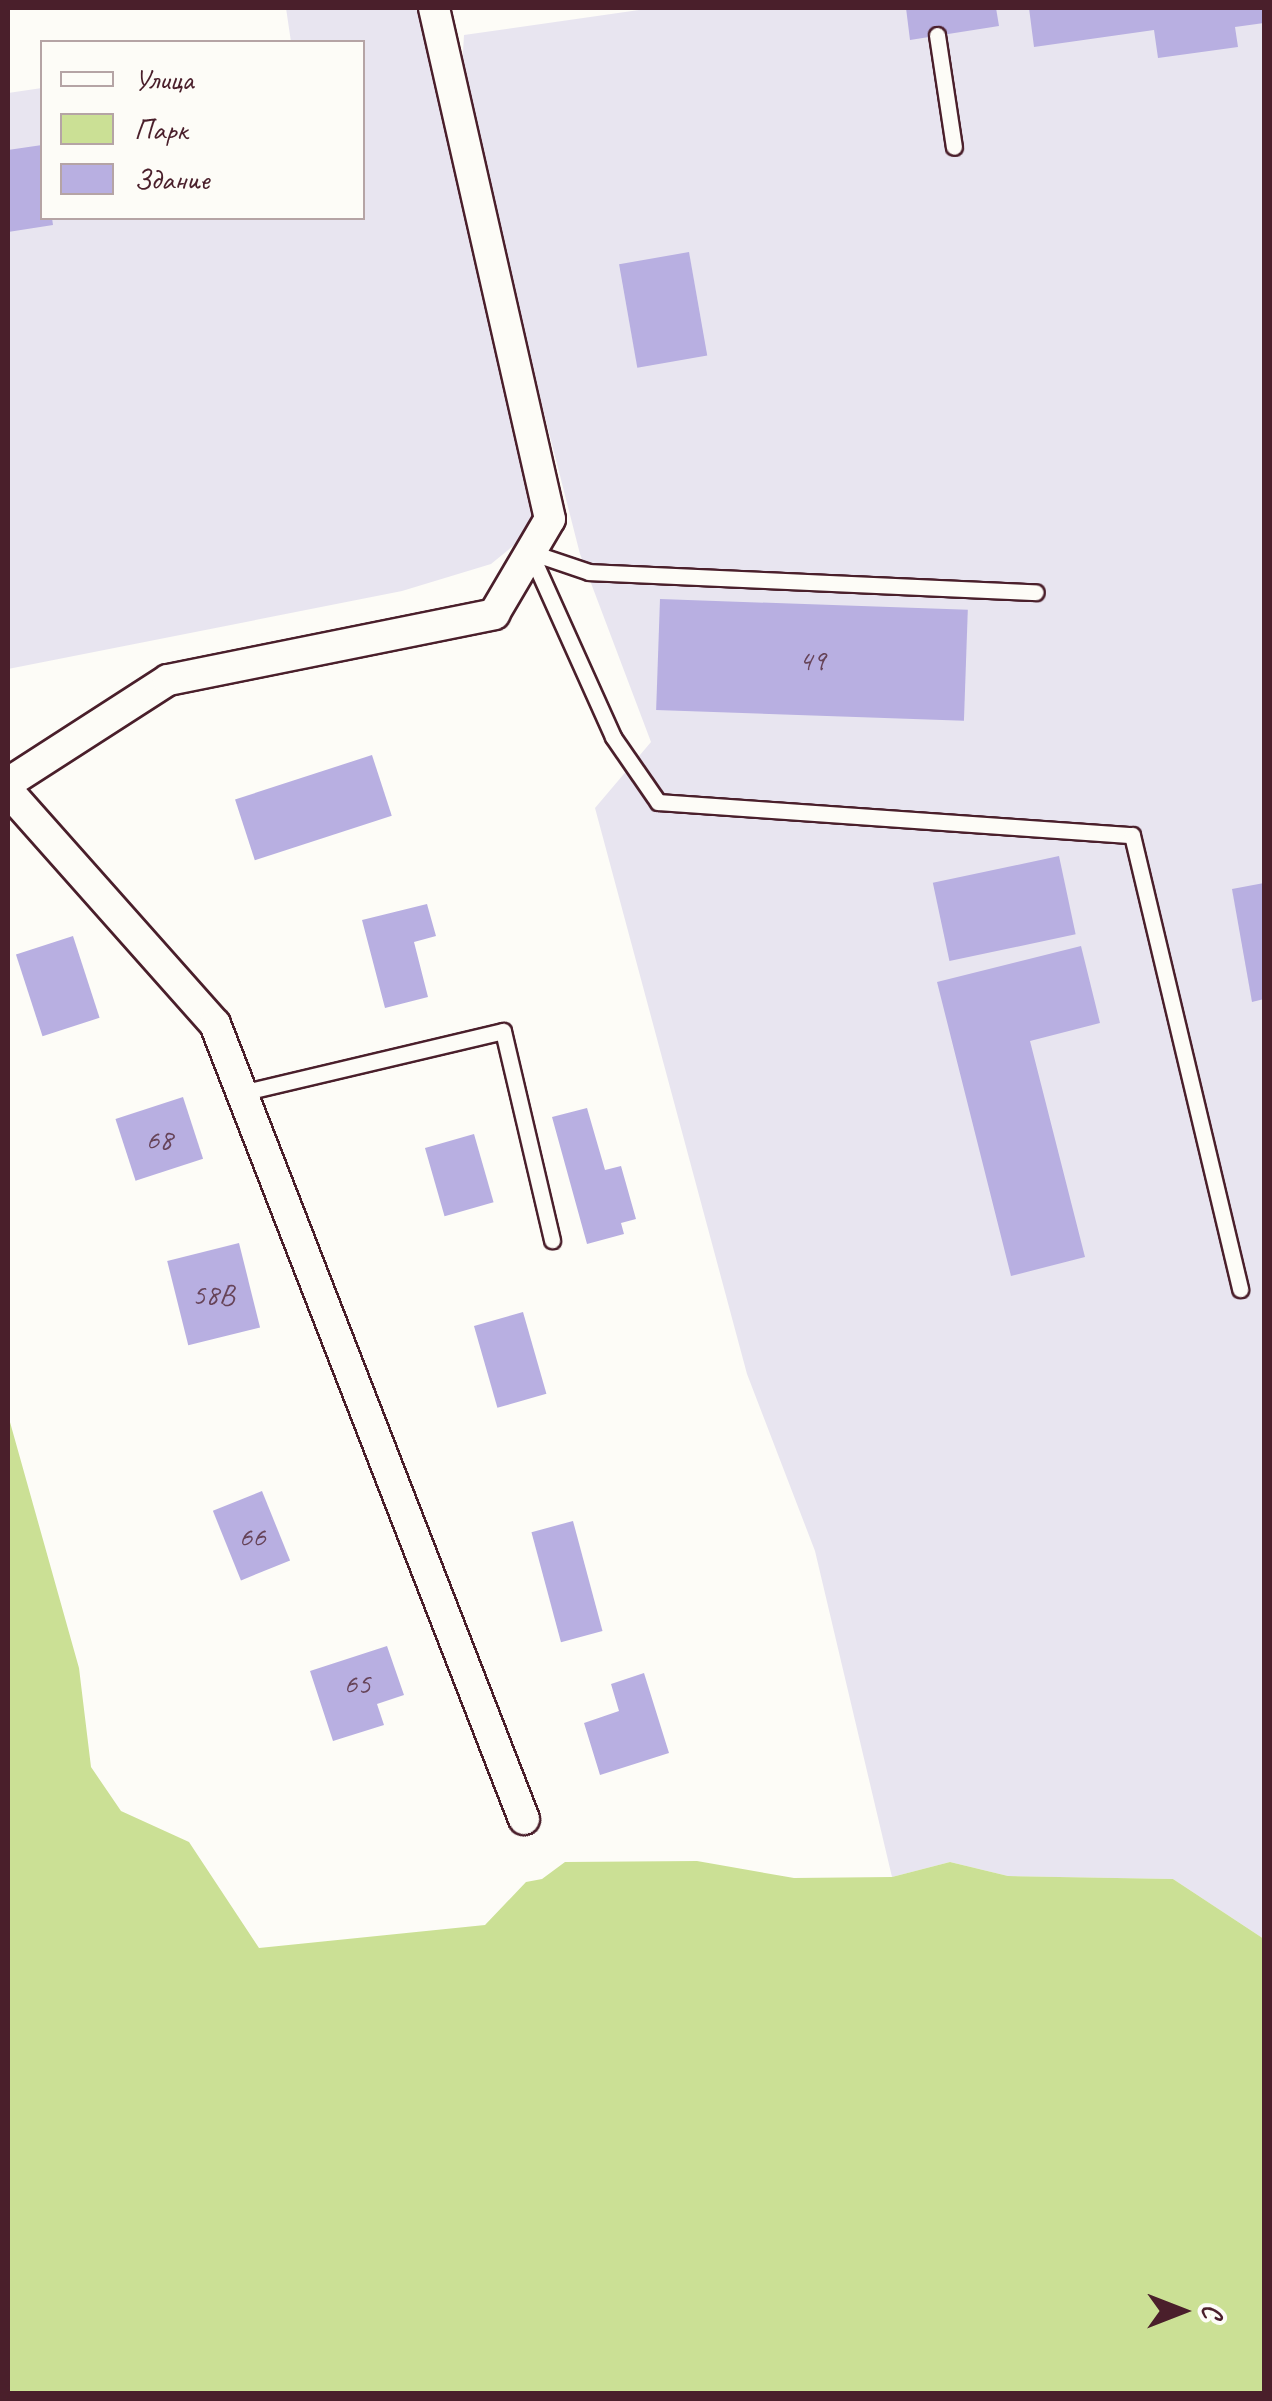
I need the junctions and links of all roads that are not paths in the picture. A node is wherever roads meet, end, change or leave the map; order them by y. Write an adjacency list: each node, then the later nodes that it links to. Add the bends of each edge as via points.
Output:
1 (434, 8): 4 (street, via 550,519)
2 (937, 35): 3 (lane)
3 (954, 147)
4 (530, 552): 5 (lane, via 588,572); 6 (street, via 494,614 168,680); 9 (lane, via 613,737 658,802 1132,835)
5 (1036, 592)
6 (8, 787): 7 (street, via 214,1024)
7 (241, 1093): 8 (lane, via 504,1032); 10 (street)
8 (552, 1240)
9 (1240, 1289)
10 (524, 1819)

